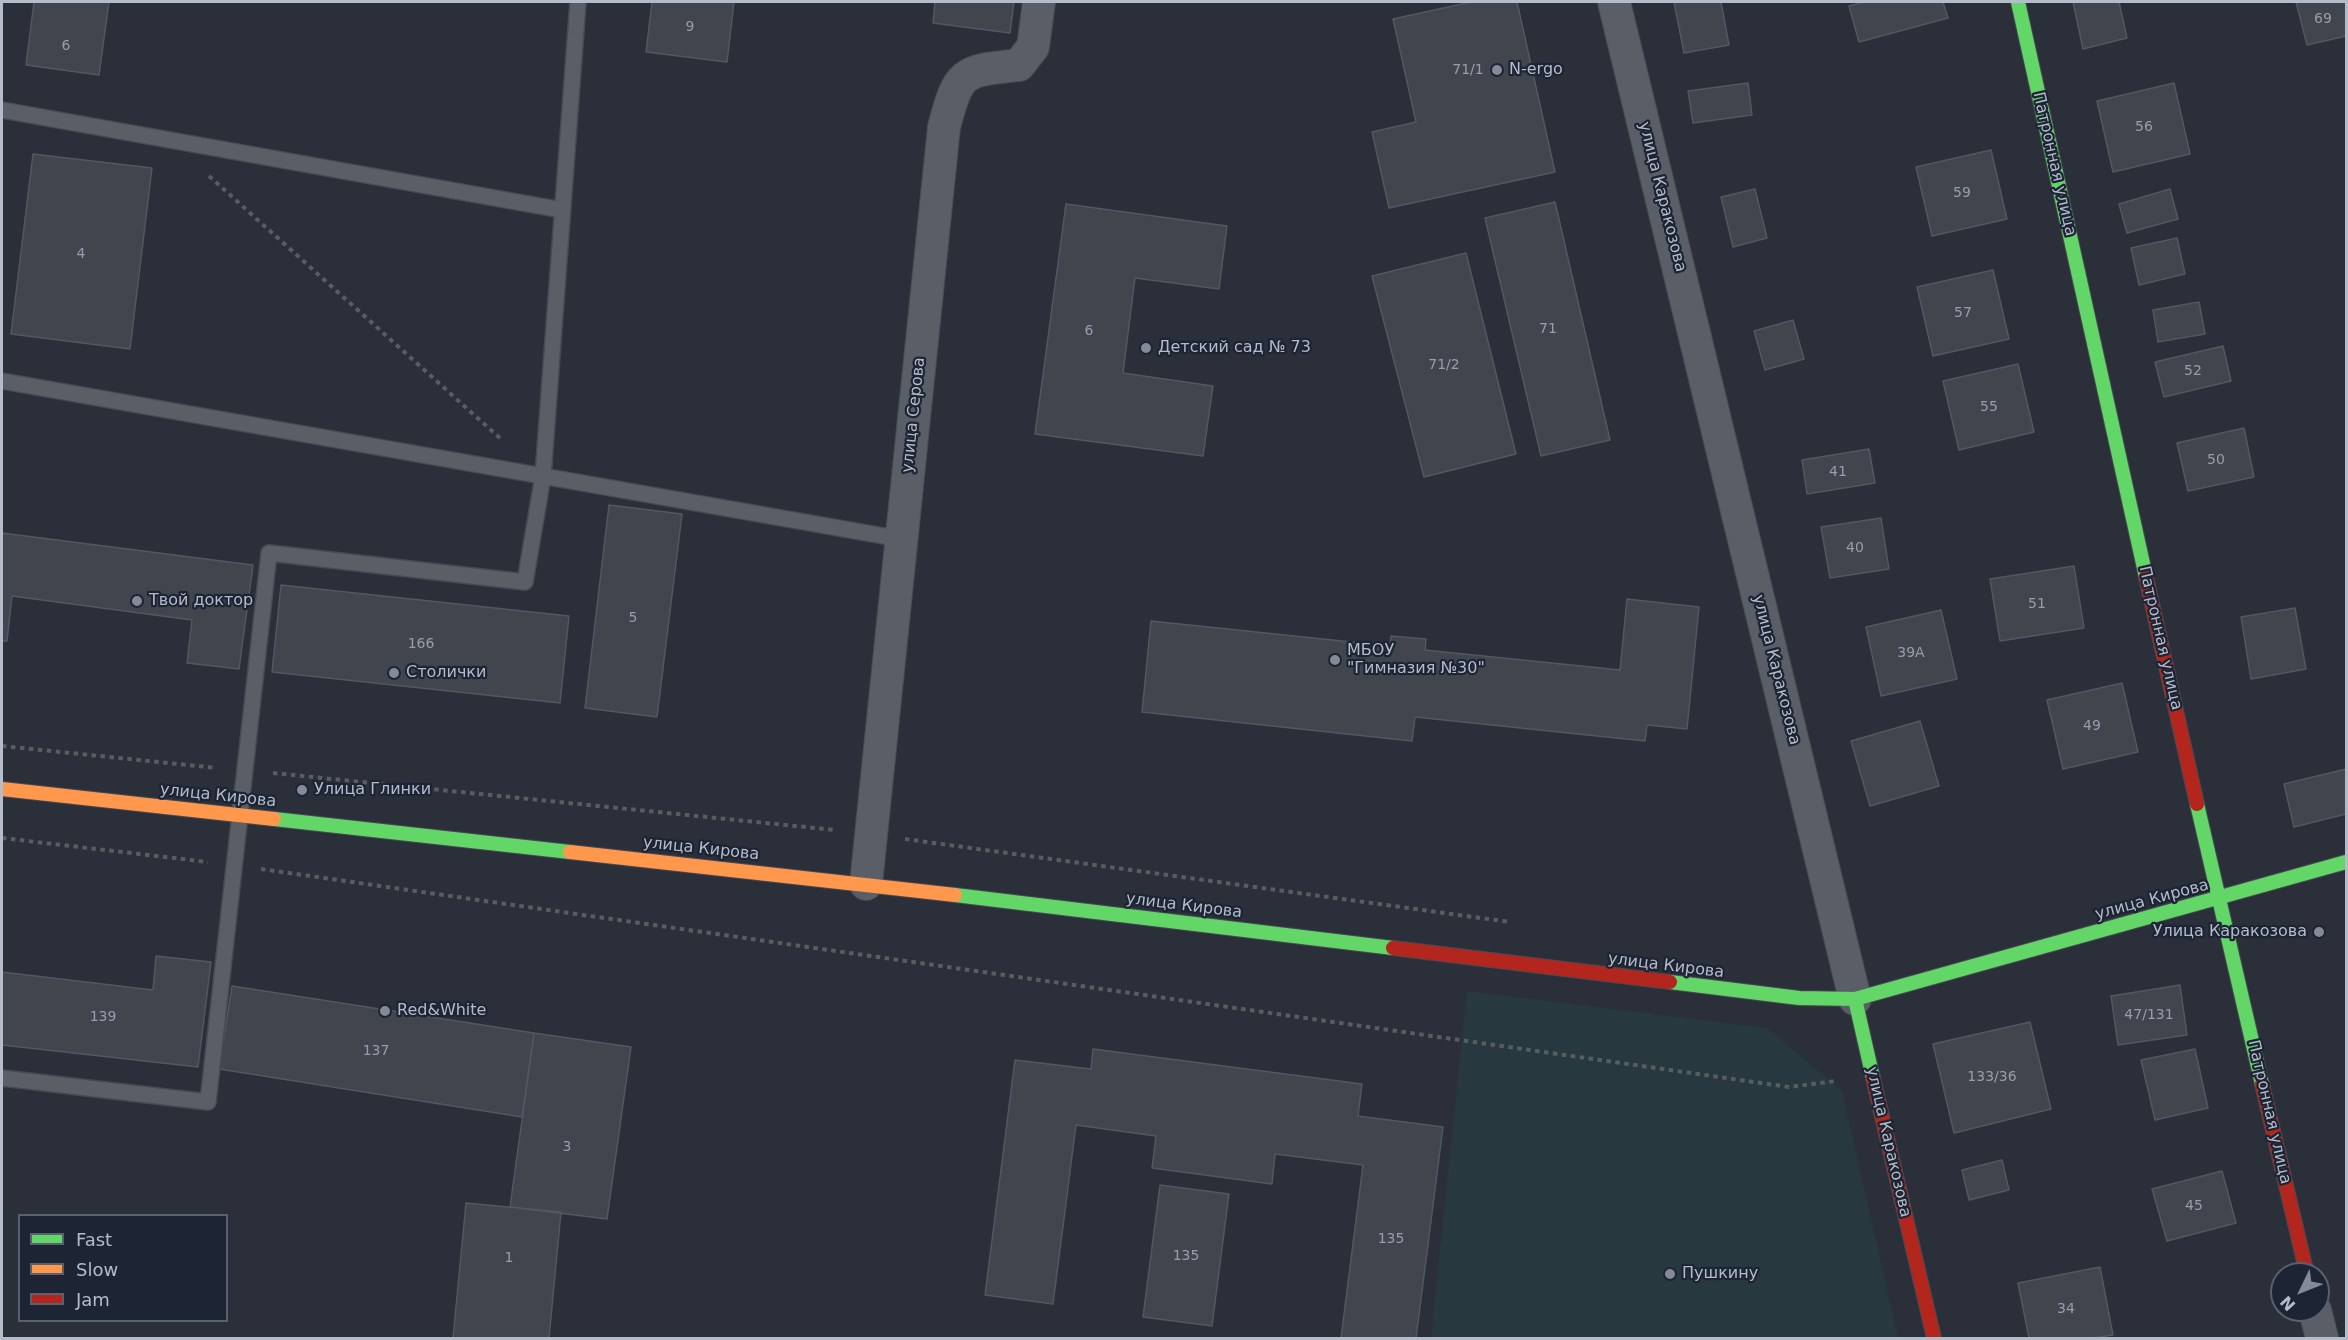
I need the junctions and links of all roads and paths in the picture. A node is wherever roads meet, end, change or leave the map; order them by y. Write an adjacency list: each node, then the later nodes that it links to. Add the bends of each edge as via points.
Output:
1 (578, 2): 7 (lane)
2 (1039, 2): 10 (street, улица Серова, via 1033,47 1019,65 975,70 954,87 944,126)
3 (1614, 2): 22 (street, улица Каракозова)
4 (2018, 2): 20 (main road, Патронная улица)
5 (2, 110): 6 (lane)
6 (168, 140): 7 (lane); 9 (path)
7 (562, 210): 9 (lane)
8 (2, 381): 9 (lane)
9 (543, 476): 10 (lane); 12 (lane, via 525,582 269,553)
10 (901, 539): 15 (street, улица Серова)
11 (2, 747): 12 (path)
12 (246, 770): 14 (lane); 15 (path)
13 (2, 789): 14 (main road, улица Кирова)
14 (241, 815): 18 (lane); 19 (main road, улица Кирова)
15 (871, 834): 19 (street, улица Серова); 21 (path)
16 (2, 838): 18 (path)
17 (2346, 862): 20 (main road, улица Кирова)
18 (235, 865): 23 (path, via 1789,1087); 24 (lane, via 208,1102)
19 (866, 884): 22 (main road, улица Кирова, via 1799,998)
20 (2218, 898): 22 (main road, улица Кирова); 25 (main road, Патронная улица)
21 (1518, 924)
22 (1855, 999): 23 (main road, улица Каракозова)
23 (1873, 1076): 27 (main road, улица Каракозова)
24 (2, 1078)
25 (2304, 1262)
26 (2318, 1322): 28 (street)
27 (1934, 1338)
28 (2322, 1338)

